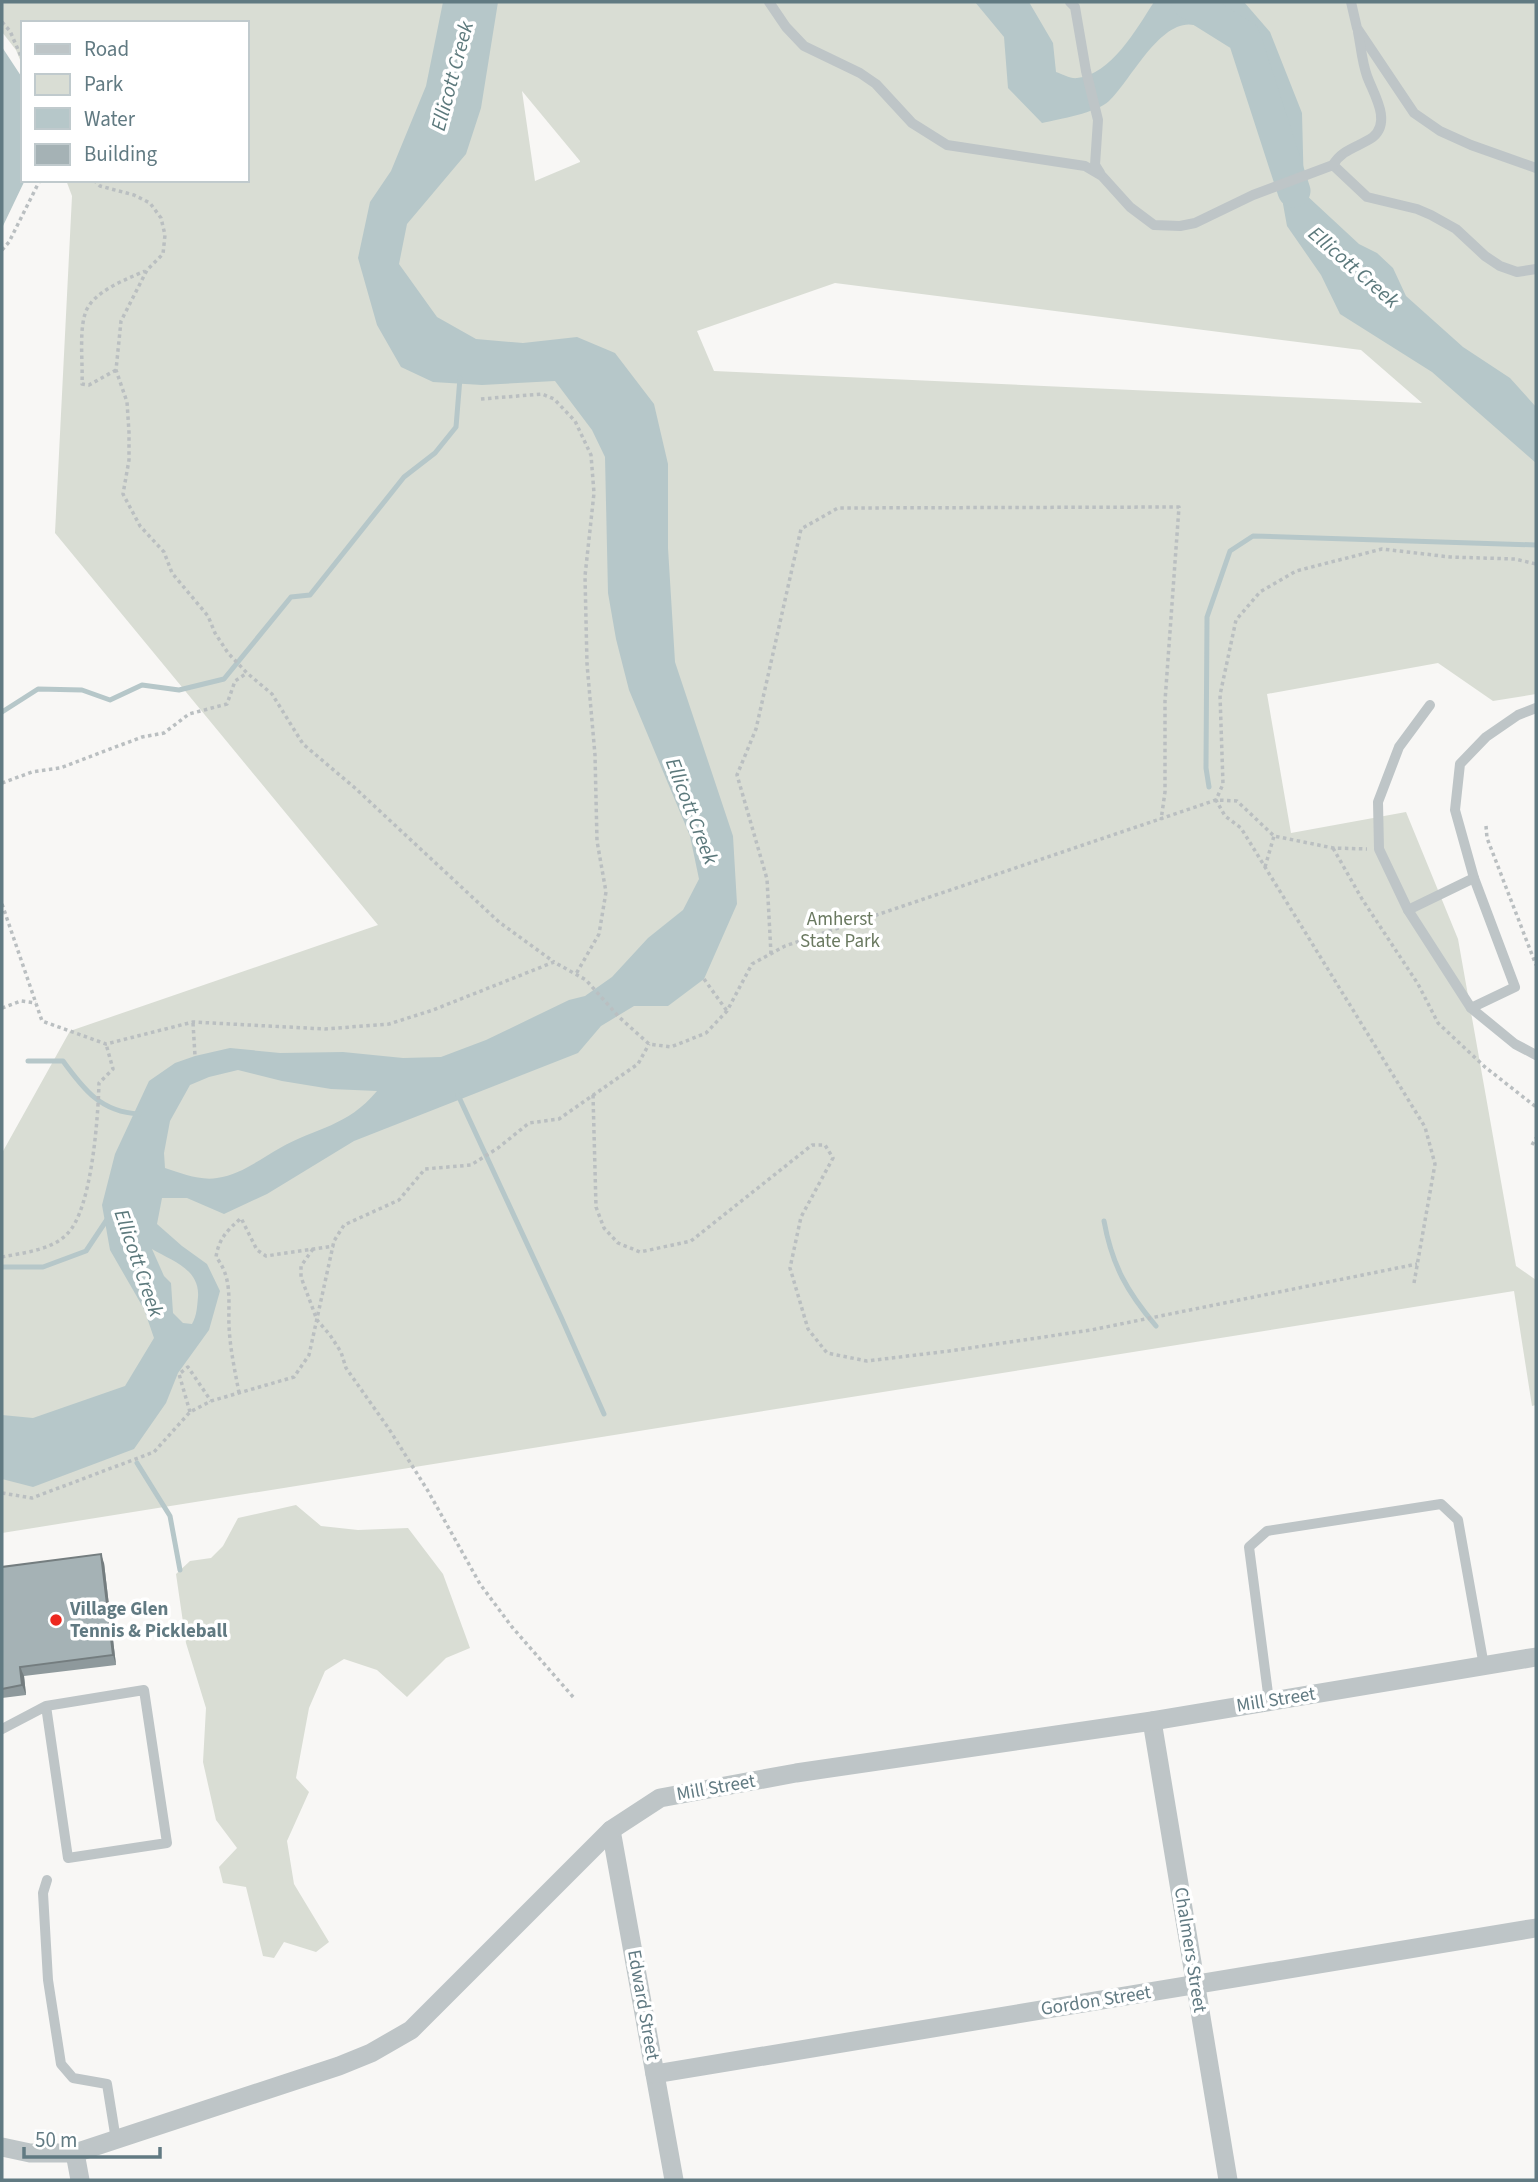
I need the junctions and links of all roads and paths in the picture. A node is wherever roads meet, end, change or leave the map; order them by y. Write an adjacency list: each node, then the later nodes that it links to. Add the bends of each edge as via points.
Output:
1 (769, 2): 9 (lane, via 804,46 876,84 912,123 947,145 1085,166)
2 (1070, 2): 9 (lane, via 1075,7 1098,120 1095,165)
3 (1351, 2): 5 (lane)
4 (2, 22): 6 (path)
5 (1357, 28): 7 (lane, via 1366,74 1380,104 1381,126); 8 (lane, via 1414,113 1471,145)
6 (21, 56)
7 (1333, 165): 9 (lane, via 1180,226 1154,225); 13 (lane, via 1367,197 1431,215 1500,265 1517,272)
8 (1536, 168)
9 (1102, 176)
10 (39, 182): 12 (path)
11 (96, 182): 14 (path, via 150,202 161,218 163,254)
12 (2, 250)
13 (1536, 269)
14 (147, 270): 15 (path, via 121,321); 15 (path, via 101,293 85,312 82,384 89,385)
15 (116, 370): 18 (path, via 127,402 129,432 123,494 140,526 164,552 173,573)
16 (481, 399): 35 (path, via 542,394 554,399 575,421 591,455 594,493 584,576 587,664 597,841 606,891 599,934)
17 (1536, 564): 22 (path, via 1382,549 1296,571 1260,592 1236,620 1220,695 1223,784)
18 (247, 673): 21 (path, via 235,681 227,704 189,714 164,733); 33 (path, via 272,694 303,744 499,922)
19 (1430, 705): 27 (lane, via 1399,747 1378,802)
20 (1536, 708): 29 (lane, via 1486,737 1460,764 1455,810)
21 (2, 783)
22 (1216, 800): 23 (path); 25 (path, via 1237,801); 28 (path, via 1225,816 1241,828)
23 (1161, 820): 32 (path); 32 (path, via 1179,507 838,508 801,529 756,729 737,775 767,879)
24 (1486, 826): 34 (path)
25 (1274, 836): 26 (path); 28 (path)
26 (1333, 848): 27 (path); 47 (path, via 1438,1023)
27 (1379, 849): 31 (lane)
28 (1265, 867): 53 (path, via 1425,1127 1435,1164)
29 (1474, 878): 31 (lane); 39 (lane, via 1515,987)
30 (2, 904): 37 (path)
31 (1408, 911): 39 (lane)
32 (771, 954): 40 (path, via 752,964)
33 (554, 962): 35 (path); 41 (path, via 389,1024 325,1029)
34 (1536, 965)
35 (576, 974): 43 (path)
36 (704, 979): 40 (path)
37 (36, 1003): 38 (path, via 21,1001); 42 (path, via 43,1021)
38 (2, 1008)
39 (1471, 1009): 44 (lane)
40 (727, 1010): 43 (path, via 706,1033 671,1047)
41 (193, 1022): 42 (path); 45 (path)
42 (106, 1044): 52 (path, via 113,1069 99,1083 98,1126 82,1209 67,1234 39,1250)
43 (649, 1044): 46 (path, via 638,1064)
44 (1536, 1055)
45 (195, 1056)
46 (593, 1095): 50 (path, via 559,1119 528,1123 471,1165 425,1169 399,1200 344,1225); 53 (path, via 596,1207 604,1228 618,1243 640,1252 691,1241 811,1145 825,1145 833,1158 801,1217 790,1268 808,1329 827,1353 867,1361 1091,1330)
47 (1536, 1107)
48 (1536, 1138): 49 (path)
49 (1532, 1145)
50 (334, 1246): 51 (path); 55 (path)
51 (313, 1249): 55 (path, via 301,1266 301,1277); 56 (path, via 266,1255 257,1250 241,1218 219,1241 216,1257 229,1284 229,1328)
52 (2, 1256)
53 (1418, 1264): 54 (path)
54 (1414, 1283)
55 (317, 1320): 56 (path, via 309,1355 294,1377); 62 (path, via 428,1491 480,1584)
56 (239, 1393): 57 (path)
57 (211, 1401): 58 (path); 58 (path, via 188,1367 179,1374)
58 (190, 1412): 59 (path, via 154,1452 32,1498)
59 (2, 1493)
60 (1536, 1657): 61 (street, Mill Street)
61 (1484, 1666): 63 (street, Mill Street); 63 (lane, via 1458,1520 1441,1504 1267,1531 1249,1547)
62 (574, 1698)
63 (1269, 1701): 65 (street, Mill Street)
64 (46, 1706): 64 (lane, via 68,1858 167,1843 144,1690); 66 (lane)
65 (1152, 1721): 67 (street, Mill Street, via 796,1773 660,1798); 70 (street, Chalmers Street)
66 (2, 1729)
67 (611, 1829): 71 (street, Edward Street); 72 (street, Mill Street, via 411,2030 339,2066)
68 (47, 1880): 72 (lane, via 43,1894 48,1980 61,2064 73,2078 107,2084)
69 (1536, 1928): 70 (street, Gordon Street)
70 (1196, 1984): 71 (street, Gordon Street); 77 (street, Chalmers Street)
71 (655, 2074): 76 (street, Edward Street)
72 (116, 2140): 74 (street, Mill Street)
73 (2, 2147): 74 (street, Mill Street, via 30,2153)
74 (75, 2152): 75 (street)
75 (80, 2180)
76 (674, 2180)
77 (1228, 2180)

